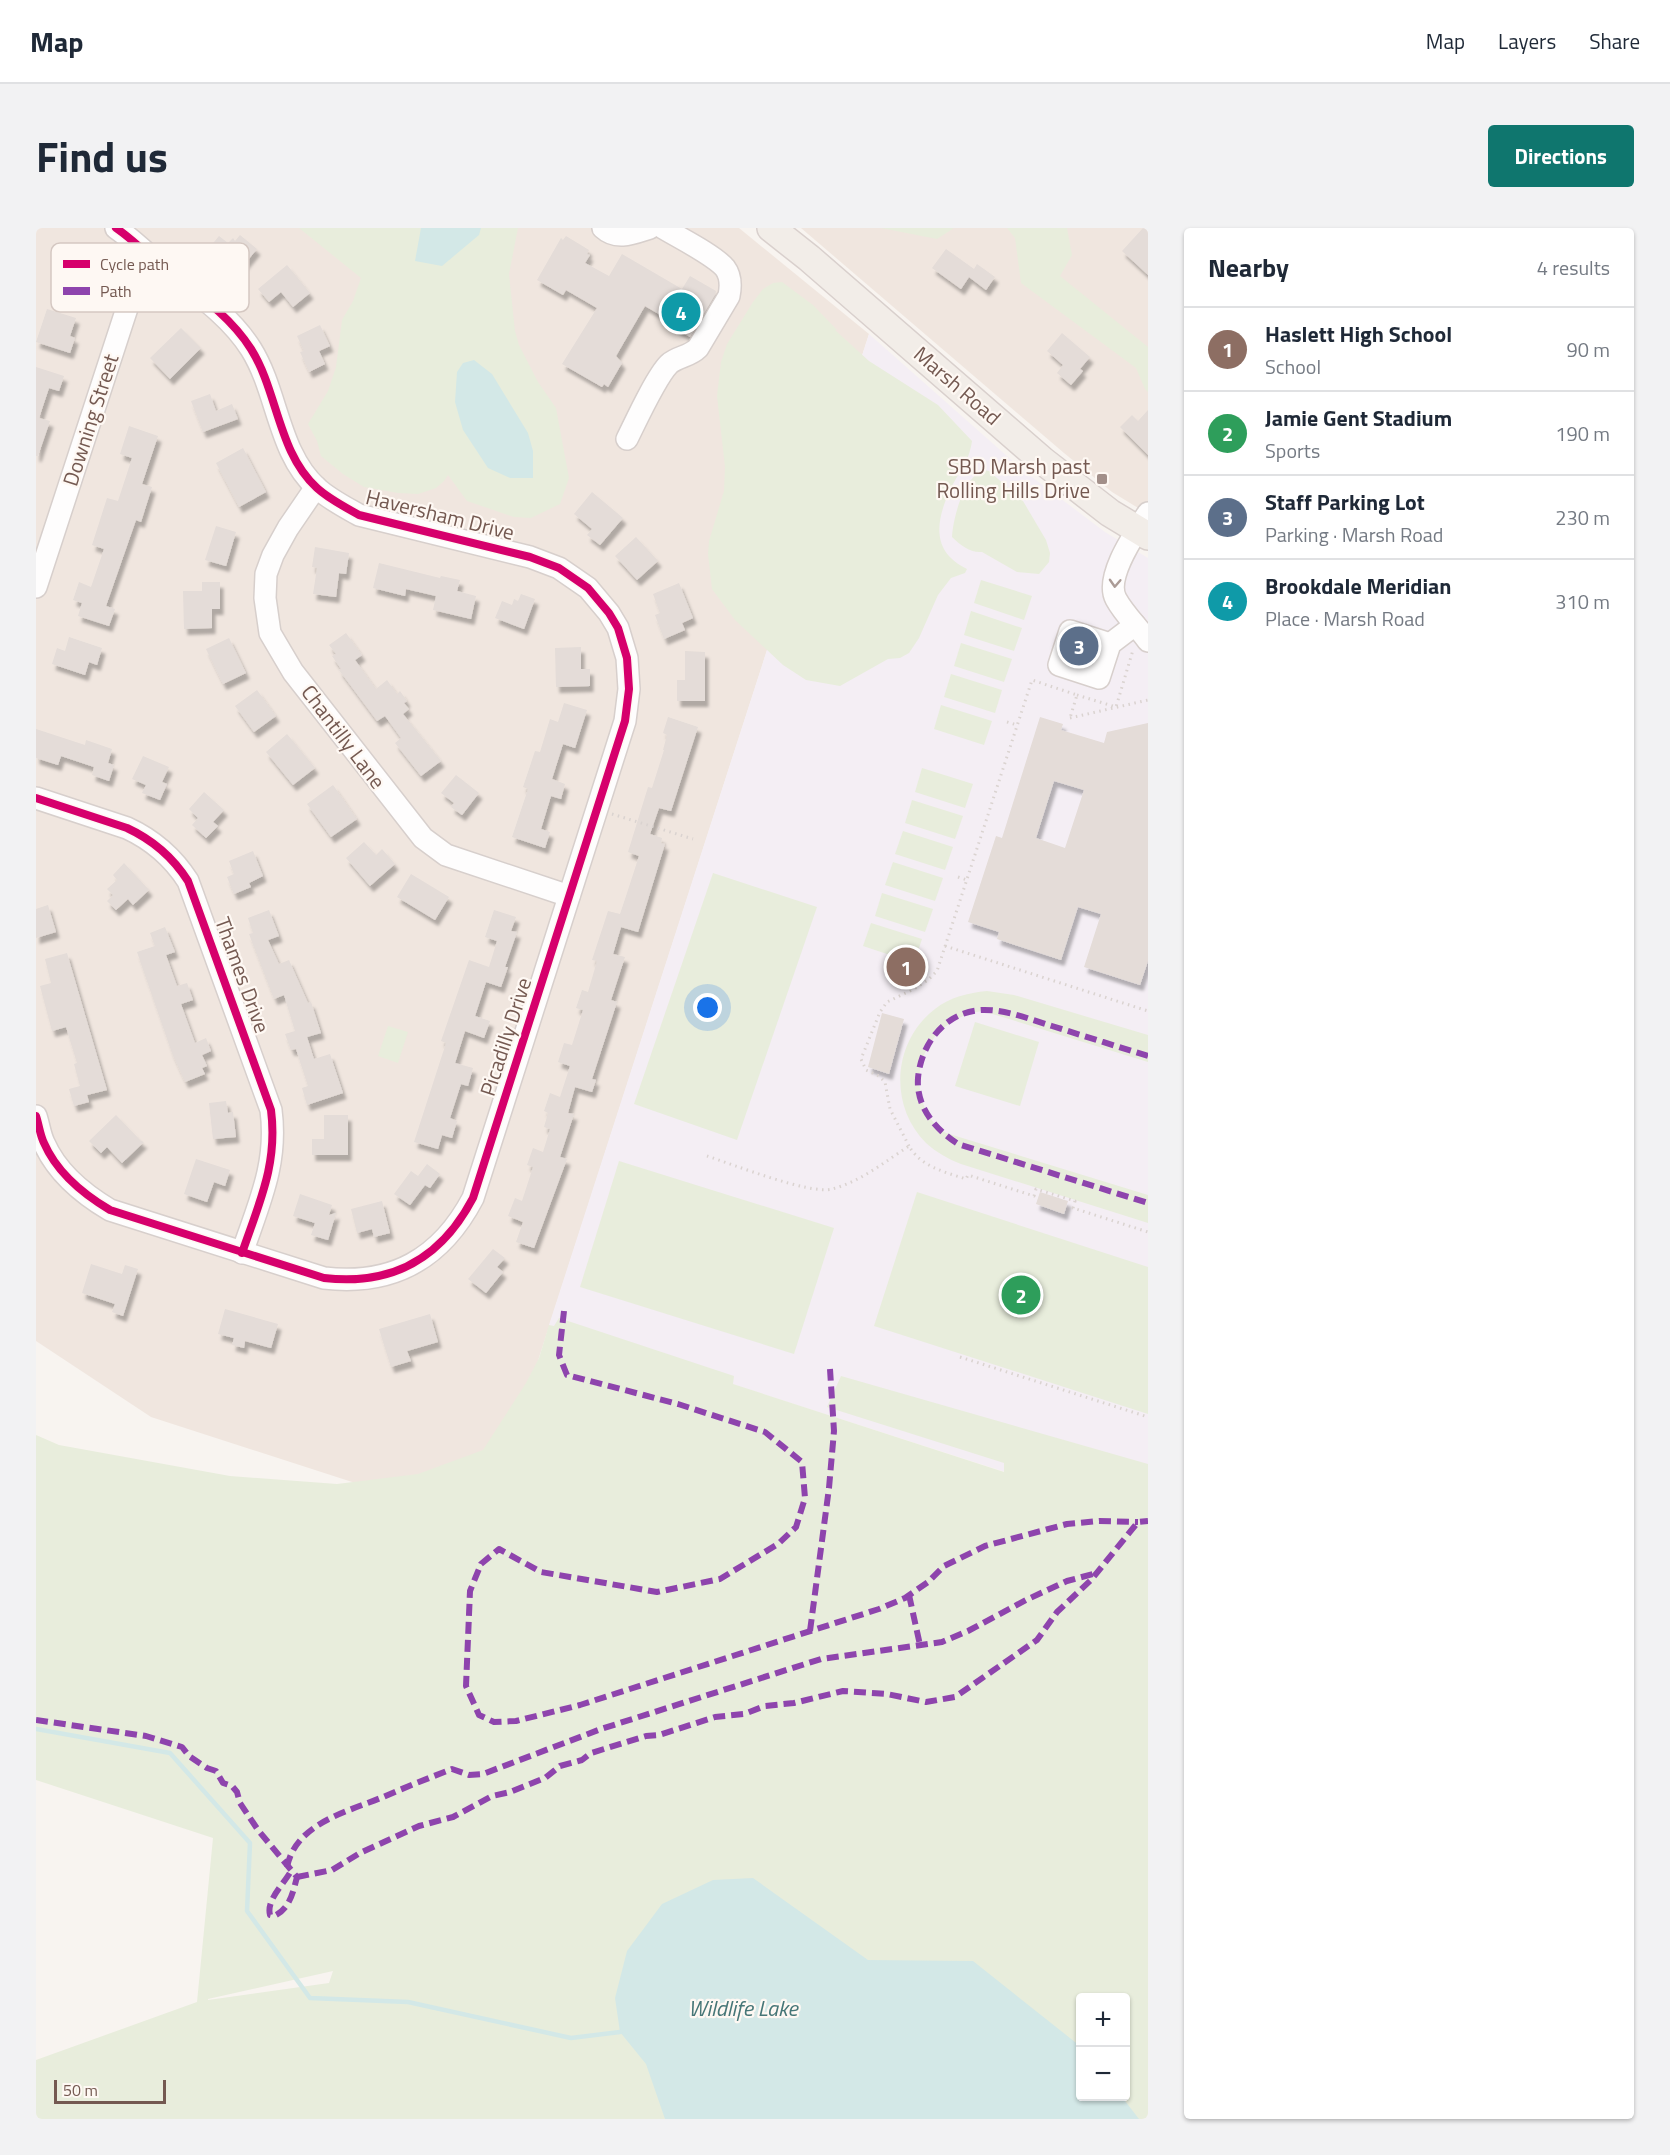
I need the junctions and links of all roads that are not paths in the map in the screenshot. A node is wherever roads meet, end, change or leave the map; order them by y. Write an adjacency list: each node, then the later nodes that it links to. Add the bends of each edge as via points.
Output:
1 (116, 228): 6 (street, Haversham Drive)
2 (603, 228): 3 (street, via 619,236)
3 (650, 228)
4 (663, 228): 9 (street, via 718,262 728,274 729,296 698,348 664,370)
5 (771, 228): 11 (main road, Marsh Road, via 1043,461 1082,492)
6 (134, 243)
7 (127, 312): 12 (street, Downing Street)
8 (219, 312): 10 (street, Haversham Drive, via 231,322 264,372 288,444)
9 (627, 439)
10 (316, 487): 13 (street, Haversham Drive, via 359,515 551,564 588,588); 17 (street, Chantilly Lane, via 278,546 266,574 270,633 293,672 423,838 446,855)
11 (1144, 526): 14 (street, one-way to 14, via 1115,573 1113,586 1115,598)
12 (36, 587)
13 (618, 628): 17 (street, Picadilly Drive, via 629,673 626,721)
14 (1142, 639): 15 (street)
15 (1110, 644)
16 (36, 798): 19 (street, Thames Drive, via 140,834 162,849 188,881 271,1110 269,1174)
17 (569, 896): 19 (street, Picadilly Drive, via 473,1198 447,1238 408,1267 358,1280 324,1278)
18 (36, 1116): 19 (street, via 52,1157 72,1182 96,1202)
19 (242, 1253)

